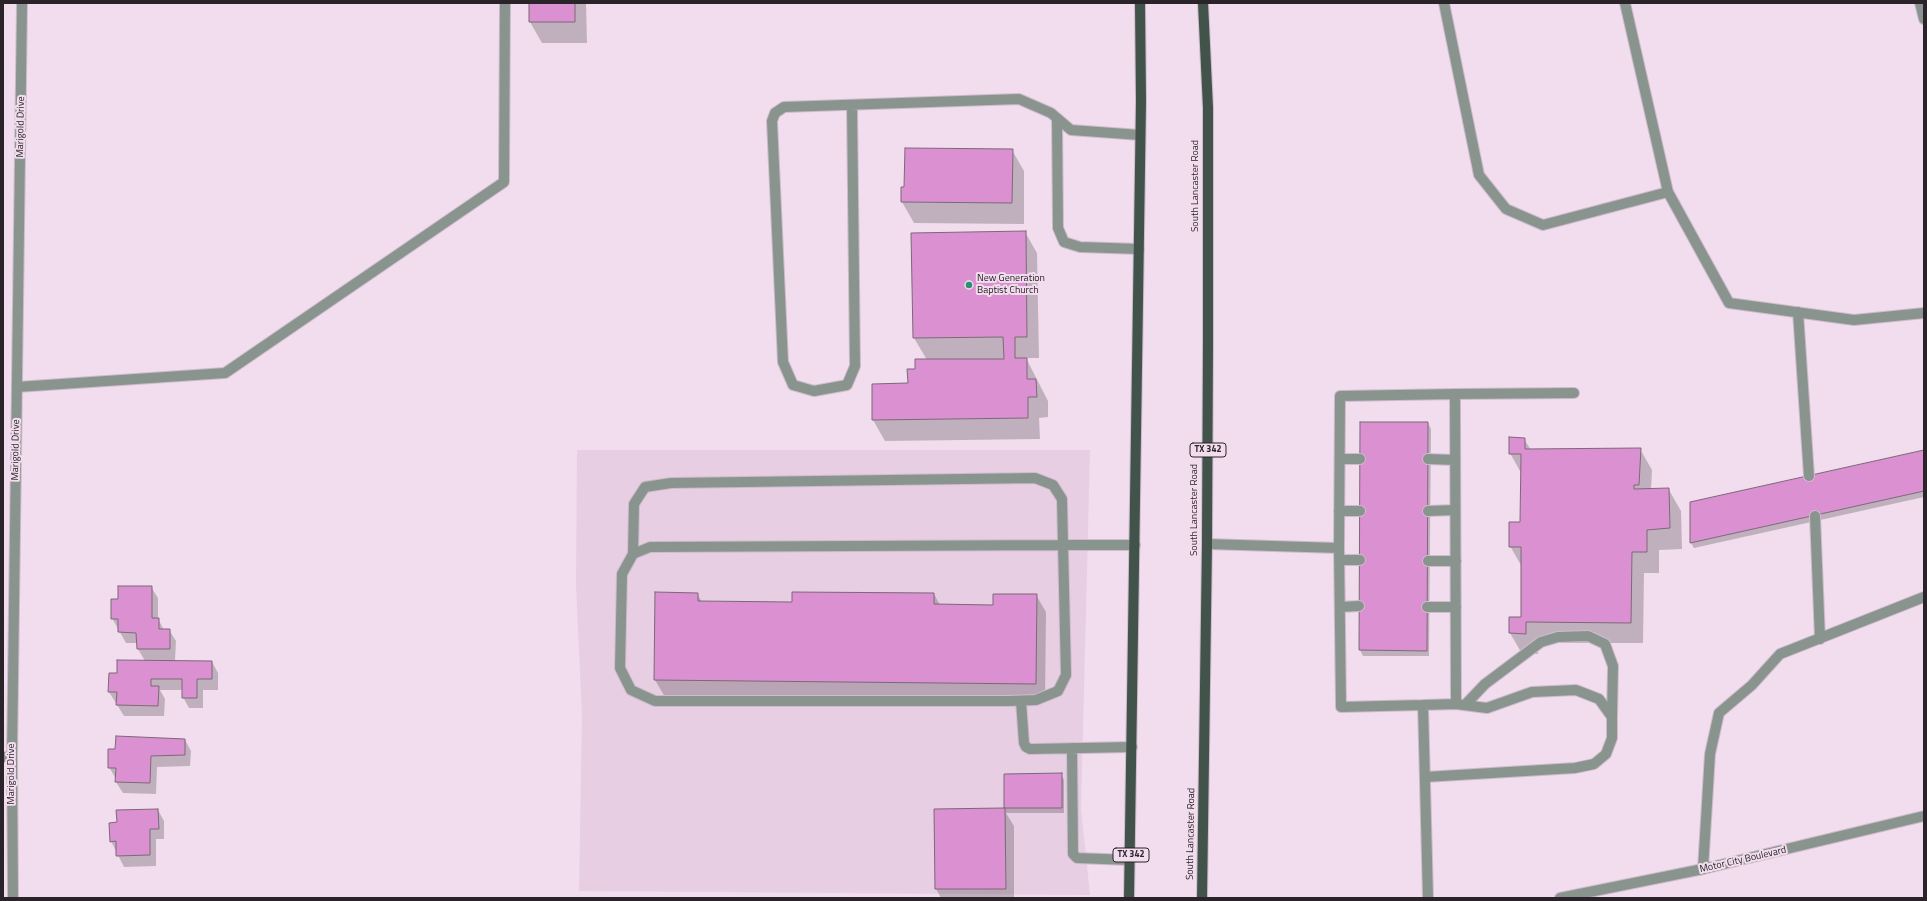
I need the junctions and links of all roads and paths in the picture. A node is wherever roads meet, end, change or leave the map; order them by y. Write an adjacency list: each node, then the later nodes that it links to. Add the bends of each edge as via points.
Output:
1 (22, 3): 16 (street, Marigold Drive)
2 (505, 3): 16 (street, via 504,182 225,373)
3 (1140, 3): 11 (main road, TX 342)
4 (1203, 3): 29 (main road, South Lancaster Road / TX 342, via 1208,108)
5 (1444, 3): 12 (street, via 1479,175 1506,209 1543,225)
6 (1625, 3): 12 (street)
7 (1920, 3): 8 (street)
8 (1924, 19)
9 (852, 105): 9 (street, via 784,107 775,113 772,121 783,362 793,384 814,390 847,385 855,366); 10 (street, via 1019,99)
10 (1057, 118): 11 (street, via 1071,130); 13 (street, via 1058,228 1064,242 1080,248)
11 (1140, 135): 13 (main road, TX 342)
12 (1668, 192): 14 (street, via 1729,303)
13 (1139, 249): 31 (main road, TX 342)
14 (1798, 312): 15 (street, via 1854,320); 23 (street)
15 (1924, 313)
16 (17, 387): 50 (street, Marigold Drive)
17 (1574, 393): 18 (street)
18 (1455, 394): 19 (street, via 1340,396); 22 (street)
19 (1340, 459): 20 (street); 25 (street)
20 (1360, 459)
21 (1428, 459): 22 (street)
22 (1455, 460): 24 (street)
23 (1810, 476)
24 (1455, 510): 27 (street); 37 (street)
25 (1339, 511): 26 (street); 32 (street)
26 (1360, 511)
27 (1428, 511)
28 (1815, 516): 43 (street)
29 (1207, 544): 32 (street); 57 (main road, South Lancaster Road / TX 342)
30 (1063, 545): 31 (street); 33 (street, via 650,548); 33 (street, via 1062,499 1053,485 1035,478 671,483 645,486 634,504); 44 (street, via 1066,675 1058,691 1036,700)
31 (1135, 545): 48 (main road, TX 342)
32 (1339, 548): 34 (street)
33 (633, 554): 44 (street, via 622,574 620,668 631,690 655,701)
34 (1340, 560): 35 (street); 40 (street)
35 (1360, 560)
36 (1428, 561): 37 (street)
37 (1456, 561): 42 (street)
38 (1924, 597): 43 (street)
39 (1359, 606): 40 (street)
40 (1340, 607): 46 (street, via 1342,707)
41 (1427, 607): 42 (street)
42 (1456, 608): 45 (street)
43 (1820, 639): 54 (street, via 1780,654 1752,685 1719,714 1710,754)
44 (1021, 701): 49 (street, via 1026,747)
45 (1460, 704): 46 (street); 47 (street, via 1487,708 1532,692 1576,690 1599,699); 47 (street, via 1541,642 1558,637 1588,636 1605,644 1613,666)
46 (1423, 705): 51 (street)
47 (1612, 717): 51 (street, via 1612,738 1606,754 1594,764 1575,768)
48 (1132, 747): 49 (street); 53 (main road, TX 342)
49 (1072, 748): 53 (street, via 1073,854 1077,858)
50 (8, 757): 55 (street, Marigold Drive)
51 (1425, 777): 58 (street)
52 (1924, 816): 54 (street, Motor City Boulevard)
53 (1130, 860): 56 (main road, TX 342)
54 (1703, 870): 59 (street, Motor City Boulevard)
55 (13, 898)
56 (1129, 898)
57 (1202, 898)
58 (1428, 898)
59 (1560, 898)

